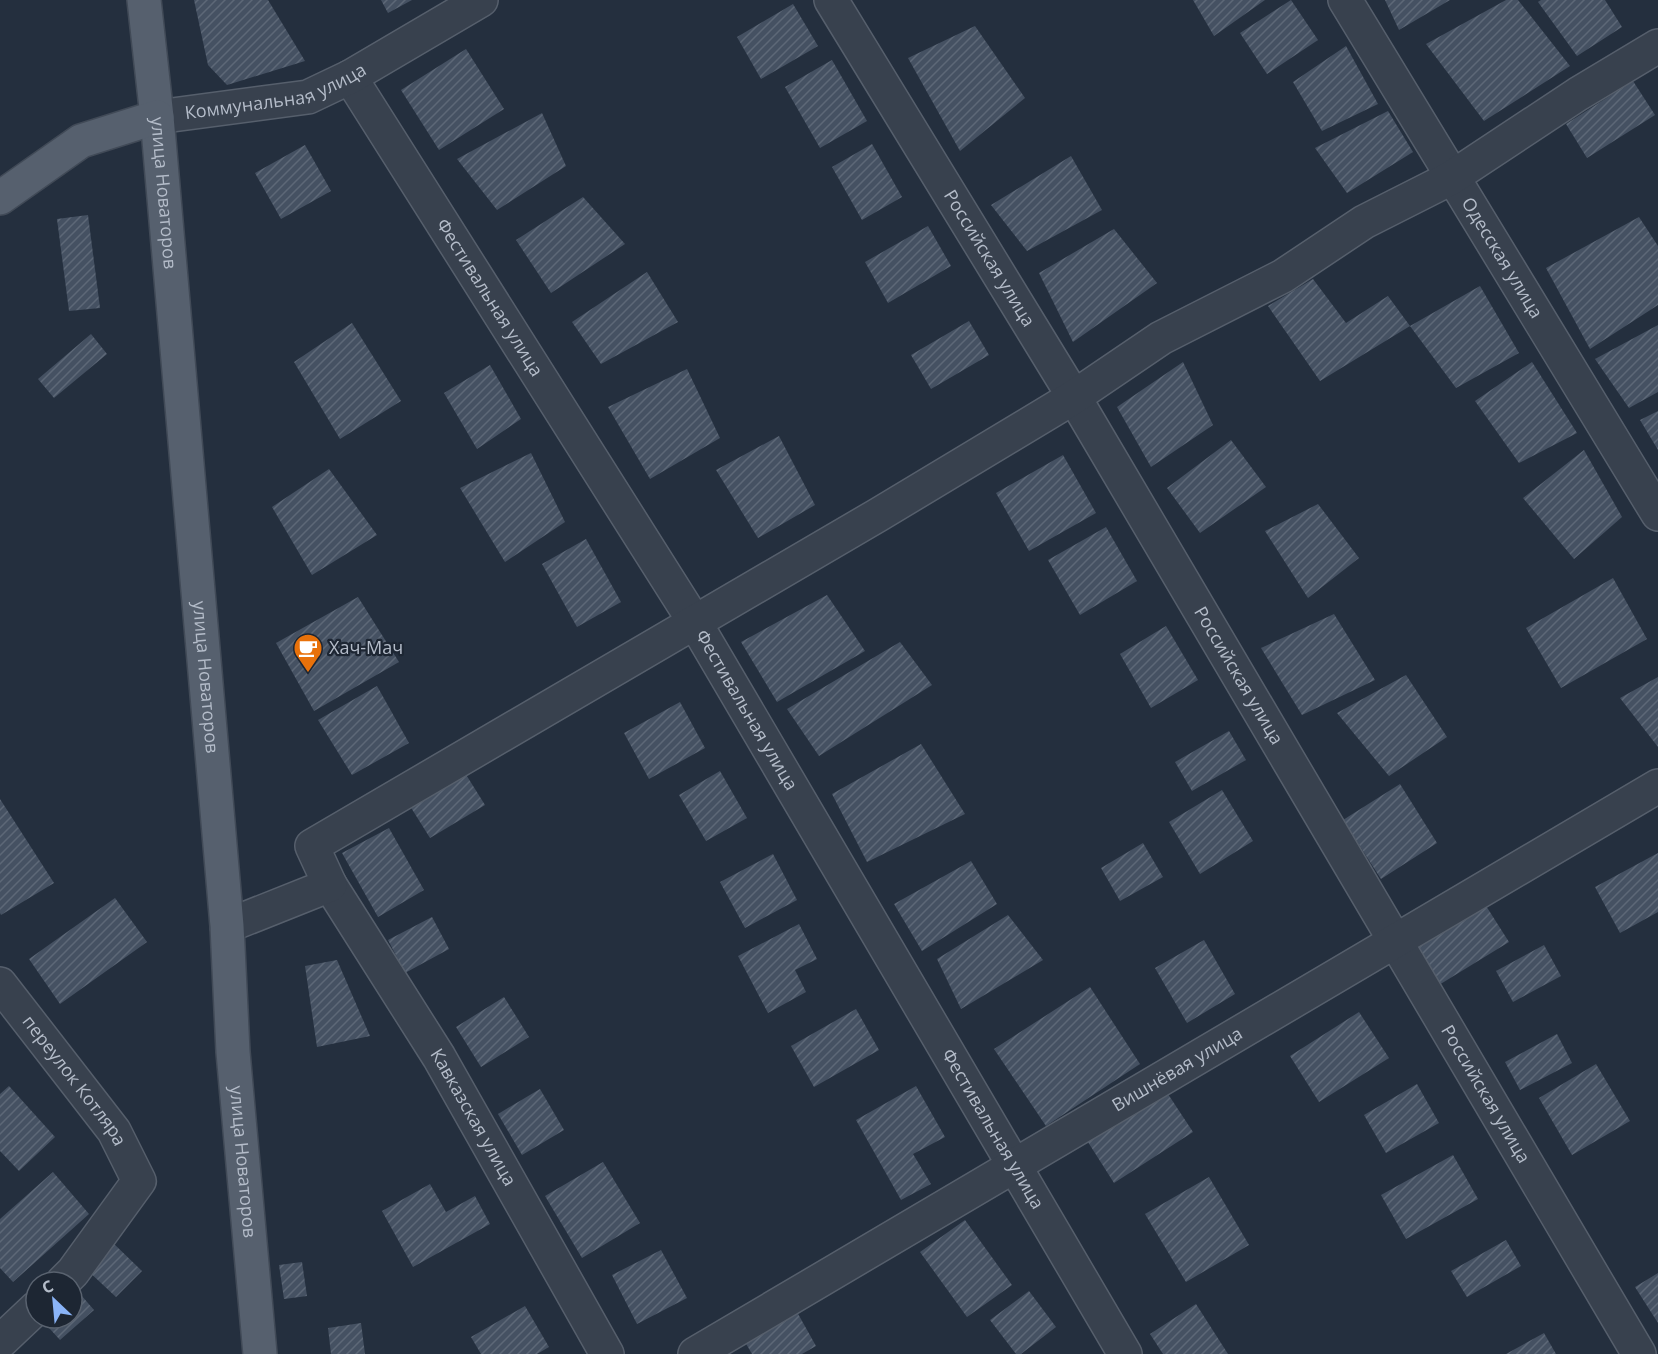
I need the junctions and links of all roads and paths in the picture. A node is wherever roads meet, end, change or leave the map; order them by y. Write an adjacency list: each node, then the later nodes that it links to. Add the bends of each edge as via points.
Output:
1 (144, 0): 7 (main road, улица Новаторов)
2 (481, 0): 6 (street, Коммунальная улица)
3 (831, 0): 10 (street, Российская улица)
4 (1345, 0): 8 (street, Одесская улица)
5 (1658, 45): 8 (street)
6 (350, 77): 7 (street, Коммунальная улица, via 308,97); 12 (street, Фестивальная улица)
7 (157, 117): 9 (main road, Коммунальная улица, via 81,141); 15 (main road, улица Новаторов)
8 (1451, 178): 10 (street, via 1364,222 1283,276 1161,338); 11 (street, Одесская улица)
9 (0, 198)
10 (1074, 397): 12 (street); 16 (street, Российская улица)
11 (1658, 514)
12 (693, 621): 14 (street, Кавказская улица, via 312,846); 18 (street, Фестивальная улица)
13 (1658, 786): 16 (street, Вишнёвая улица)
14 (330, 885): 15 (street); 23 (street, Кавказская улица, via 440,1057)
15 (227, 926): 22 (main road, улица Новаторов, via 233,1052)
16 (1394, 941): 18 (street, Вишнёвая улица); 26 (street, Российская улица)
17 (0, 984): 19 (street, переулок Котляра, via 114,1131 139,1181)
18 (1015, 1167): 24 (street, Вишнёвая улица); 25 (street, Фестивальная улица)
19 (73, 1270)
20 (24, 1319): 21 (street)
21 (0, 1342)
22 (260, 1354)
23 (607, 1354)
24 (695, 1354)
25 (1125, 1354)
26 (1639, 1354)

